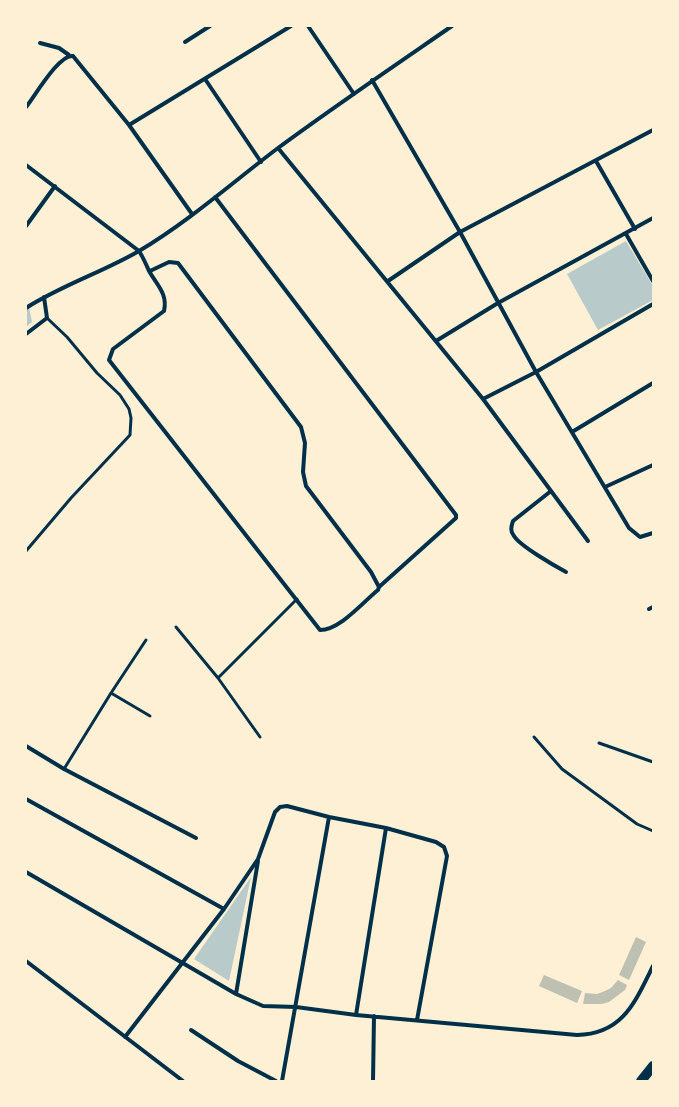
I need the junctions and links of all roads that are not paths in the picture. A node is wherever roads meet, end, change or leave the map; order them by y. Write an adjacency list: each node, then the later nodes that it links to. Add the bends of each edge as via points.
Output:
1 (210, 26): 5 (street)
2 (291, 26): 8 (street)
3 (308, 26): 10 (street)
4 (452, 26): 9 (street)
5 (185, 42)
6 (40, 43): 7 (street, via 59,48)
7 (69, 56): 11 (street, via 60,61); 12 (street, via 78,60)
8 (205, 79): 12 (street); 16 (street)
9 (372, 80): 10 (street); 24 (street)
10 (354, 94): 14 (street)
11 (26, 107)
12 (130, 125): 20 (street)
13 (653, 130): 15 (street)
14 (278, 148): 16 (street); 28 (street)
15 (596, 161): 23 (street); 24 (street)
16 (261, 162): 19 (street)
17 (26, 165): 18 (street)
18 (54, 186): 22 (street); 26 (street)
19 (215, 196): 20 (street); 48 (street, via 456,515 456,518)
20 (192, 214): 26 (street)
21 (653, 218): 23 (street)
22 (26, 226)
23 (635, 230): 25 (street)
24 (460, 232): 28 (street); 31 (street)
25 (626, 234): 29 (street); 31 (street)
26 (139, 251): 27 (street); 30 (street)
27 (150, 271): 48 (street, via 169,262 178,263 301,427 305,443 303,472 306,486 371,572); 49 (street, via 166,302 164,311 113,349 109,360)
28 (388, 281): 36 (street)
29 (653, 281)
30 (44, 297): 33 (street); 34 (street)
31 (498, 303): 36 (street); 37 (street)
32 (653, 304): 37 (street)
33 (26, 308)
34 (47, 318): 35 (street); 46 (lane, via 120,396 129,409 130,436 71,498)
35 (26, 334)
36 (436, 341): 39 (street)
37 (536, 372): 39 (street); 40 (street)
38 (653, 383): 40 (street)
39 (483, 399): 43 (street)
40 (572, 432): 42 (street)
41 (653, 465): 42 (street)
42 (605, 487): 44 (street, via 629,528 640,537)
43 (551, 491): 45 (street); 47 (street, via 513,521 510,529 514,537 544,560)
44 (653, 533)
45 (588, 541)
46 (26, 551)
47 (566, 572)
48 (379, 588): 49 (street, via 337,626 329,630 320,630)
49 (297, 598): 52 (lane)
50 (176, 627): 52 (lane)
51 (146, 640): 53 (lane)
52 (218, 678): 55 (lane)
53 (111, 693): 54 (lane); 60 (lane)
54 (150, 716)
55 (260, 737)
56 (534, 737): 64 (lane, via 562,769 637,824)
57 (599, 743): 59 (lane)
58 (26, 746): 60 (street)
59 (653, 762)
60 (64, 769): 65 (street)
61 (26, 799): 68 (street)
62 (330, 817): 63 (street); 66 (street, via 287,806 280,807 275,812); 73 (street)
63 (386, 828): 74 (street); 76 (street, via 436,842 444,848 447,856)
64 (653, 831)
65 (196, 838)
66 (258, 859): 68 (street); 72 (street)
67 (26, 872): 70 (street)
68 (224, 909): 70 (street)
69 (26, 961): 78 (street)
70 (183, 963): 72 (street); 78 (street)
71 (653, 966): 76 (street, via 625,1014 612,1027 594,1034 577,1035)
72 (236, 994): 73 (street, via 263,1006)
73 (296, 1007): 74 (street); 82 (street)
74 (356, 1015): 75 (street)
75 (374, 1016): 76 (street); 83 (street)
76 (417, 1020)
77 (191, 1030): 81 (street, via 238,1061)
78 (125, 1038): 80 (street)
79 (652, 1070): 84 (main road)
80 (183, 1081)
81 (276, 1081)
82 (282, 1081)
83 (373, 1081)
84 (641, 1081)

